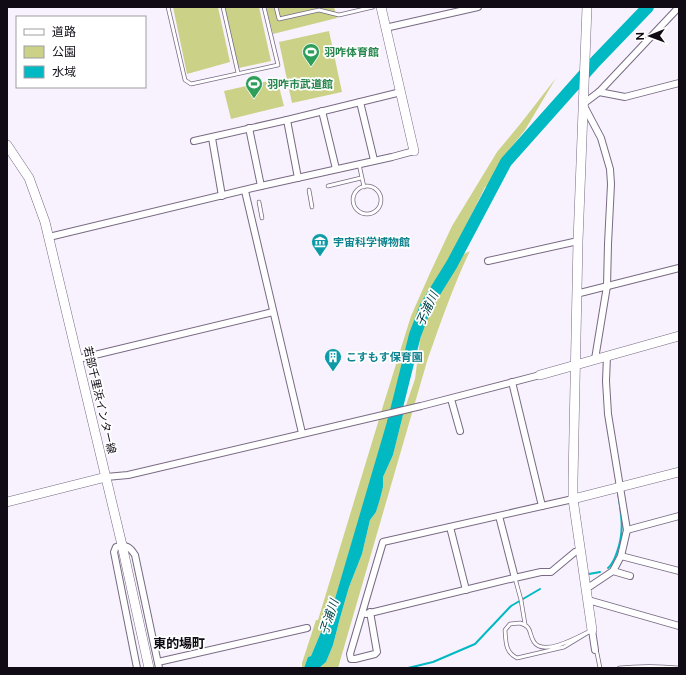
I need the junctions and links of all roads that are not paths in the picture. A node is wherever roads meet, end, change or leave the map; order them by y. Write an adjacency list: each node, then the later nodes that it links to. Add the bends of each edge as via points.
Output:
1 (168, 7): 12 (lane, via 185,80 191,84)
2 (223, 7): 12 (lane)
3 (264, 7): 12 (lane, via 278,64)
4 (276, 7): 10 (lane, via 279,19)
5 (373, 7): 10 (lane, via 339,15)
6 (381, 7): 11 (street)
7 (478, 7): 11 (street)
8 (587, 7): 17 (street)
9 (679, 7): 15 (street)
10 (318, 8)
11 (386, 28): 14 (street)
12 (238, 73)
13 (679, 83): 15 (street, via 625,97)
14 (401, 92): 16 (street); 24 (street)
15 (599, 92): 17 (street)
16 (360, 102): 18 (street); 25 (street)
17 (583, 104): 40 (street); 43 (street, via 601,138 610,169)
18 (322, 111): 19 (street); 27 (street)
19 (287, 120): 20 (street); 28 (street)
20 (249, 128): 21 (street); 30 (street)
21 (212, 138): 22 (street); 35 (street)
22 (194, 141)
23 (7, 146): 39 (street, 若部千里浜インター線, via 29,178)
24 (414, 151): 25 (street)
25 (374, 160): 26 (street)
26 (359, 164): 27 (street); 29 (lane)
27 (336, 169): 28 (street)
28 (298, 178): 30 (street)
29 (361, 178): 31 (lane); 32 (lane)
30 (261, 186): 34 (street)
31 (328, 186)
32 (364, 187): 32 (lane, via 374,189 380,196 380,206 371,214 361,212 354,205 354,196)
33 (309, 190): 37 (lane)
34 (245, 191): 35 (street); 45 (street)
35 (222, 196): 39 (street)
36 (259, 202): 38 (lane)
37 (312, 207)
38 (262, 218)
39 (49, 237): 48 (street, 若部千里浜インター線)
40 (578, 241): 41 (street); 44 (street)
41 (488, 261)
42 (679, 268): 43 (street)
43 (607, 286): 44 (street); 49 (street)
44 (576, 294): 50 (street)
45 (273, 312): 48 (street); 55 (street)
46 (679, 336): 47 (street)
47 (607, 356): 49 (street); 58 (street, via 608,414)
48 (78, 359): 57 (street, 若部千里浜インター線)
49 (595, 359): 50 (street)
50 (575, 365): 51 (street); 59 (street)
51 (540, 375): 52 (street)
52 (512, 382): 53 (street); 61 (street)
53 (451, 398): 54 (street); 55 (street)
54 (460, 431)
55 (302, 433): 57 (street)
56 (679, 472): 58 (street)
57 (106, 477): 60 (street); 66 (street, 若部千里浜インター線)
58 (619, 487): 59 (street); 65 (street)
59 (574, 499): 61 (street); 67 (street)
60 (7, 502)
61 (542, 506): 62 (street)
62 (499, 516): 64 (street); 72 (street)
63 (679, 516): 65 (street)
64 (450, 527): 74 (street); 77 (street, via 383,542)
65 (627, 530): 68 (street)
66 (122, 545): 83 (street, via 130,548 135,555); 84 (street, via 116,547 114,552); 85 (street, 若部千里浜インター線)
67 (580, 551): 72 (street, via 575,552 551,572); 73 (street)
68 (621, 556): 69 (street); 70 (street)
69 (613, 571): 71 (street); 73 (street)
70 (679, 571)
71 (630, 576)
72 (515, 578): 74 (street); 78 (lane)
73 (586, 589): 75 (street)
74 (466, 590): 76 (street)
75 (588, 600): 79 (street); 81 (street)
76 (370, 612): 77 (street); 77 (street, via 377,652 355,659 351,658 350,654)
77 (361, 616)
78 (525, 624): 81 (lane, via 534,642 544,648 565,643); 81 (lane, via 510,624 505,630 507,646 511,655 517,658 564,647)
79 (679, 626)
80 (306, 628): 83 (street)
81 (592, 630): 82 (street)
82 (595, 650): 86 (lane)
83 (159, 665)
84 (137, 668)
85 (150, 668)
86 (600, 668)
87 (619, 668): 88 (lane)
88 (679, 668)

